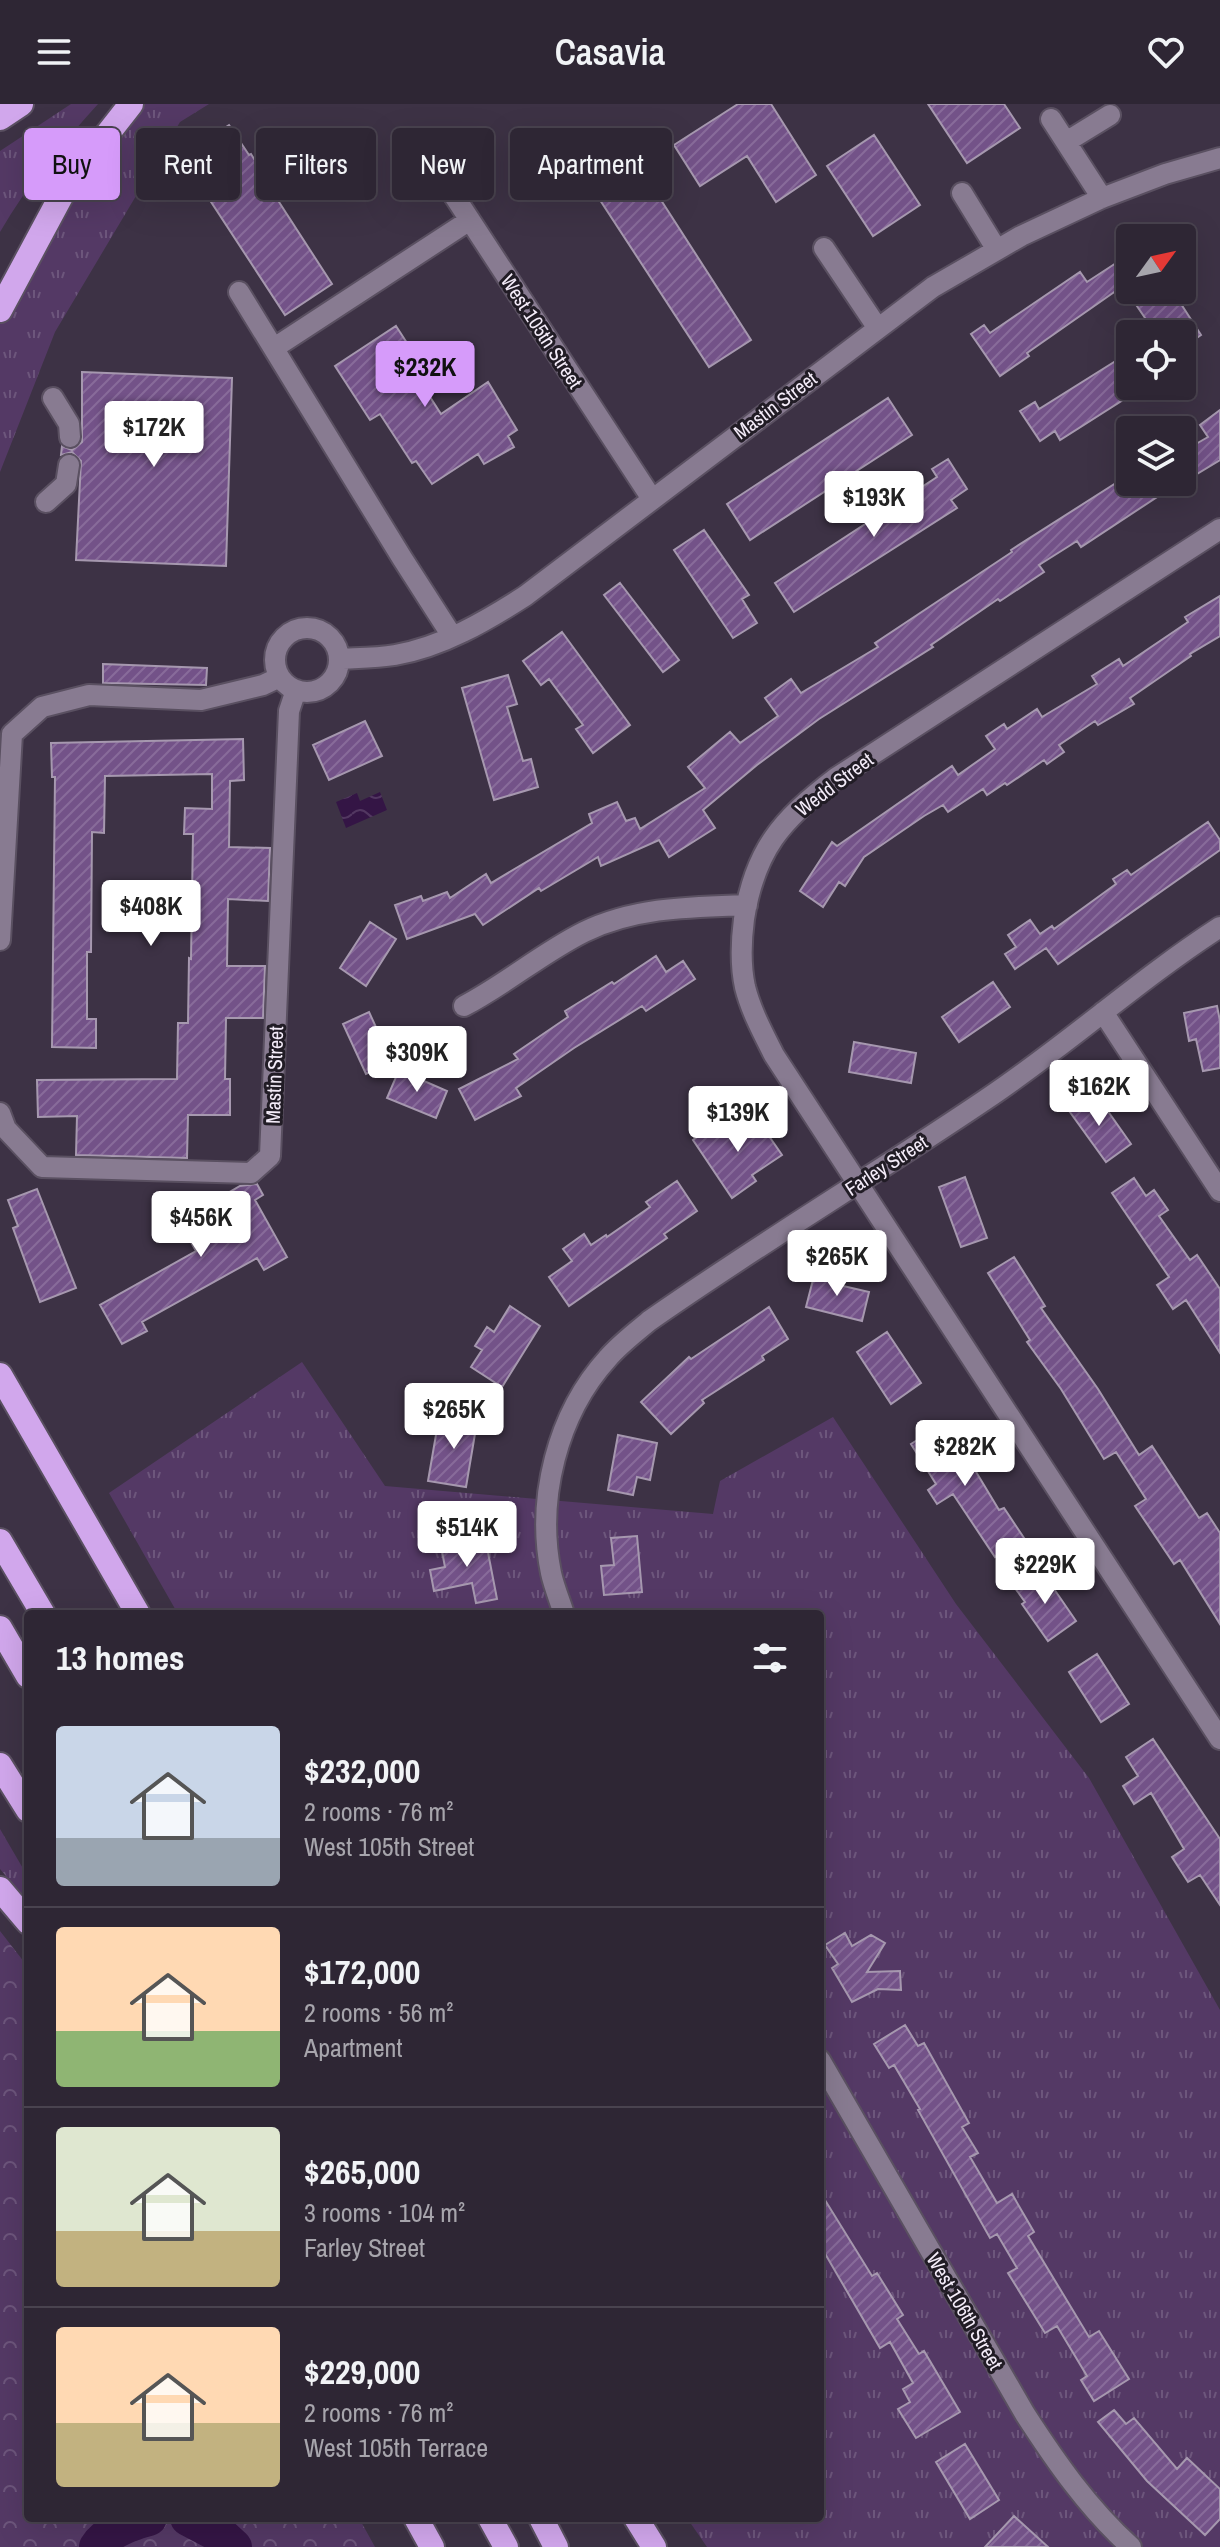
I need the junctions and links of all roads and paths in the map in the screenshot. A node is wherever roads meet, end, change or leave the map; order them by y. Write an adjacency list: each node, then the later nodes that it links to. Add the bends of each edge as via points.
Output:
1 (21, 104): 4 (highway)
2 (131, 104): 15 (highway, via 66,187)
3 (1110, 115): 6 (street)
4 (0, 118)
5 (1051, 119): 6 (street)
6 (1066, 142): 9 (street)
7 (1220, 158): 9 (street, Mastin Street)
8 (962, 193): 13 (street)
9 (1102, 198): 13 (street, Mastin Street)
10 (457, 200): 11 (street, West 105th Street)
11 (470, 220): 17 (street); 21 (street, West 105th Street)
12 (824, 248): 16 (street)
13 (997, 250): 16 (street, Mastin Street)
14 (239, 292): 17 (street)
15 (0, 310)
16 (877, 327): 21 (street, Mastin Street)
17 (274, 348): 24 (street)
18 (53, 398): 19 (street, via 69,424)
19 (70, 437)
20 (69, 465): 22 (street, via 66,484)
21 (652, 499): 24 (street, Mastin Street, via 525,596)
22 (46, 502)
23 (1220, 529): 27 (street, Wedd Street, via 805,802 767,847 753,875)
24 (452, 636): 25 (street, Mastin Street, via 397,654)
25 (340, 659): 26 (street, via 326,686 316,691); 26 (street, via 324,633 294,630 275,655 275,667)
26 (288, 684): 29 (street, via 201,700 89,695 42,707 12,734); 32 (street, Mastin Street, via 270,1156 251,1173 42,1167 6,1129)
27 (747, 905): 30 (street, via 668,909 586,931); 33 (street, Wedd Street, via 741,957 753,1013 774,1055)
28 (1220, 927): 31 (street, Farley Street)
29 (0, 940)
30 (464, 1006)
31 (1103, 1012): 33 (street, Farley Street, via 1056,1051); 34 (street)
32 (0, 1113)
33 (858, 1183): 41 (street, Farley Street, via 630,1337 581,1396 562,1435 546,1510 551,1575); 44 (street, Wedd Street)
34 (1220, 1191)
35 (0, 1375): 37 (highway)
36 (0, 1399): 37 (highway)
37 (37, 1439): 40 (highway)
38 (0, 1541): 39 (highway)
39 (41, 1610)
40 (136, 1610)
41 (563, 1610)
42 (0, 1628): 43 (highway)
43 (24, 1669)
44 (1220, 1739)
45 (0, 1765): 46 (highway)
46 (24, 1804)
47 (0, 1889): 48 (highway)
48 (24, 1917)
49 (824, 2067): 60 (street, West 106th Street, via 1032,2425 1082,2496)
50 (418, 2522): 55 (highway)
51 (492, 2522): 56 (highway)
52 (543, 2522): 57 (highway)
53 (626, 2522): 58 (highway)
54 (638, 2522): 59 (highway)
55 (432, 2547)
56 (506, 2547)
57 (556, 2547)
58 (634, 2547)
59 (654, 2547)
60 (1131, 2547)

